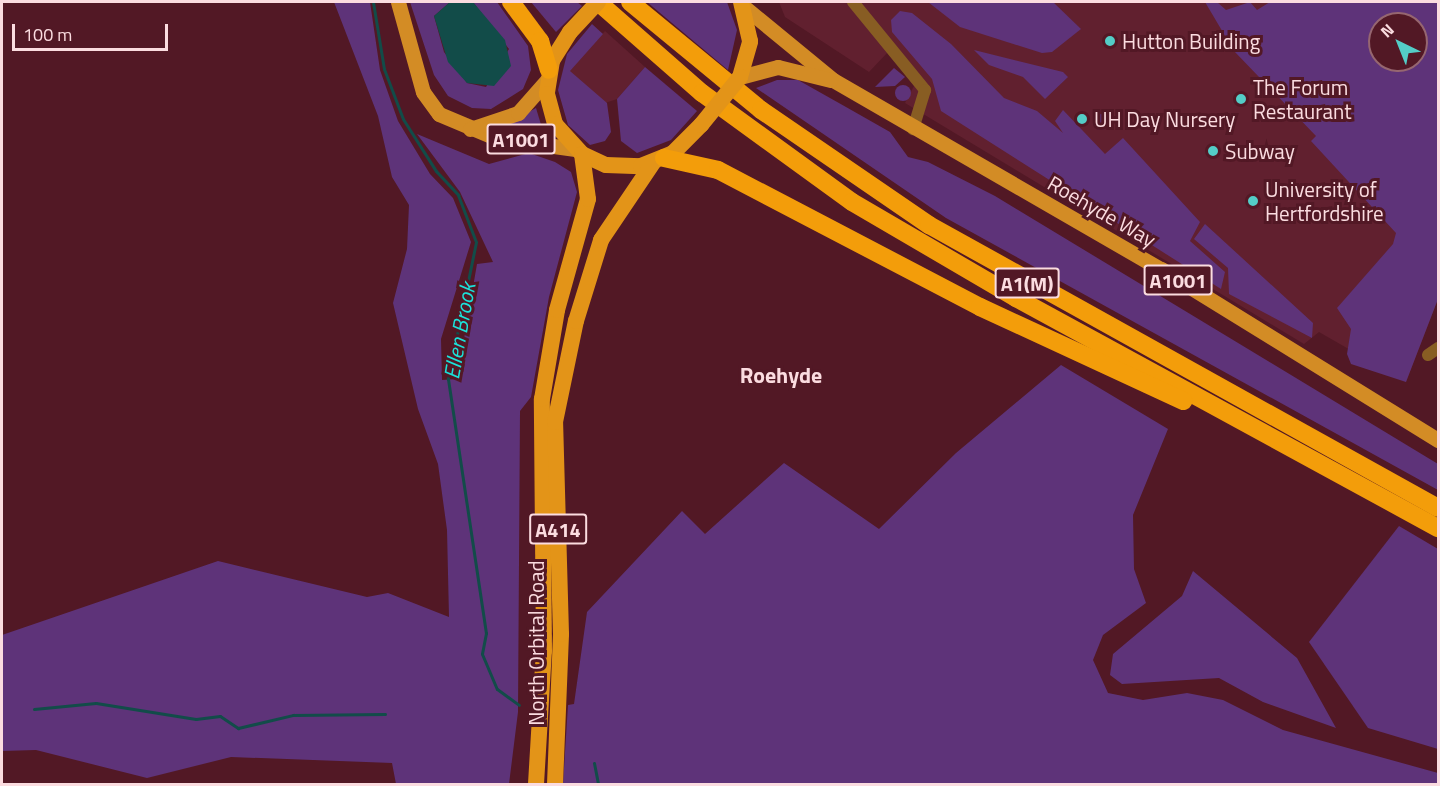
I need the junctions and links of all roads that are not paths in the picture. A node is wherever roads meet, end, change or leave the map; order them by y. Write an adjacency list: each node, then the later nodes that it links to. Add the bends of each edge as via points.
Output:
1 (398, 2): 10 (main road, A1001, via 423,92 439,114)
2 (512, 2): 7 (highway, via 535,33)
3 (598, 2): 7 (highway, bridge, via 570,32); 14 (highway, A1(M), via 702,93 852,202)
4 (630, 2): 16 (highway, A1(M), via 761,110 929,225)
5 (853, 2): 11 (street, via 925,90)
6 (742, 4): 8 (highway, via 750,41); 9 (main road, Roehyde Way / A1001, via 773,36)
7 (548, 74): 10 (main road, A1001, via 518,112); 12 (highway, via 555,124)
8 (740, 77): 9 (main road, Roehyde Way / A1001, via 778,67); 13 (highway, North Orbital Road, bridge, via 701,126)
9 (833, 80): 11 (main road, Roehyde Way / A1001)
10 (467, 129): 12 (main road, A1001)
11 (913, 129): 15 (main road, Roehyde Way / A1001, via 1161,269)
12 (578, 152): 13 (highway, via 616,167); 18 (highway, North Orbital Road / A414, via 588,199 557,310 542,399 544,651)
13 (658, 161): 14 (highway, via 718,170 980,308 1159,391); 19 (highway, North Orbital Road / A414, via 601,240 576,321 555,422 561,634)
14 (1250, 425): 17 (highway, A1(M))
15 (1438, 440)
16 (1438, 508)
17 (1438, 528)
18 (537, 784)
19 (555, 784)

